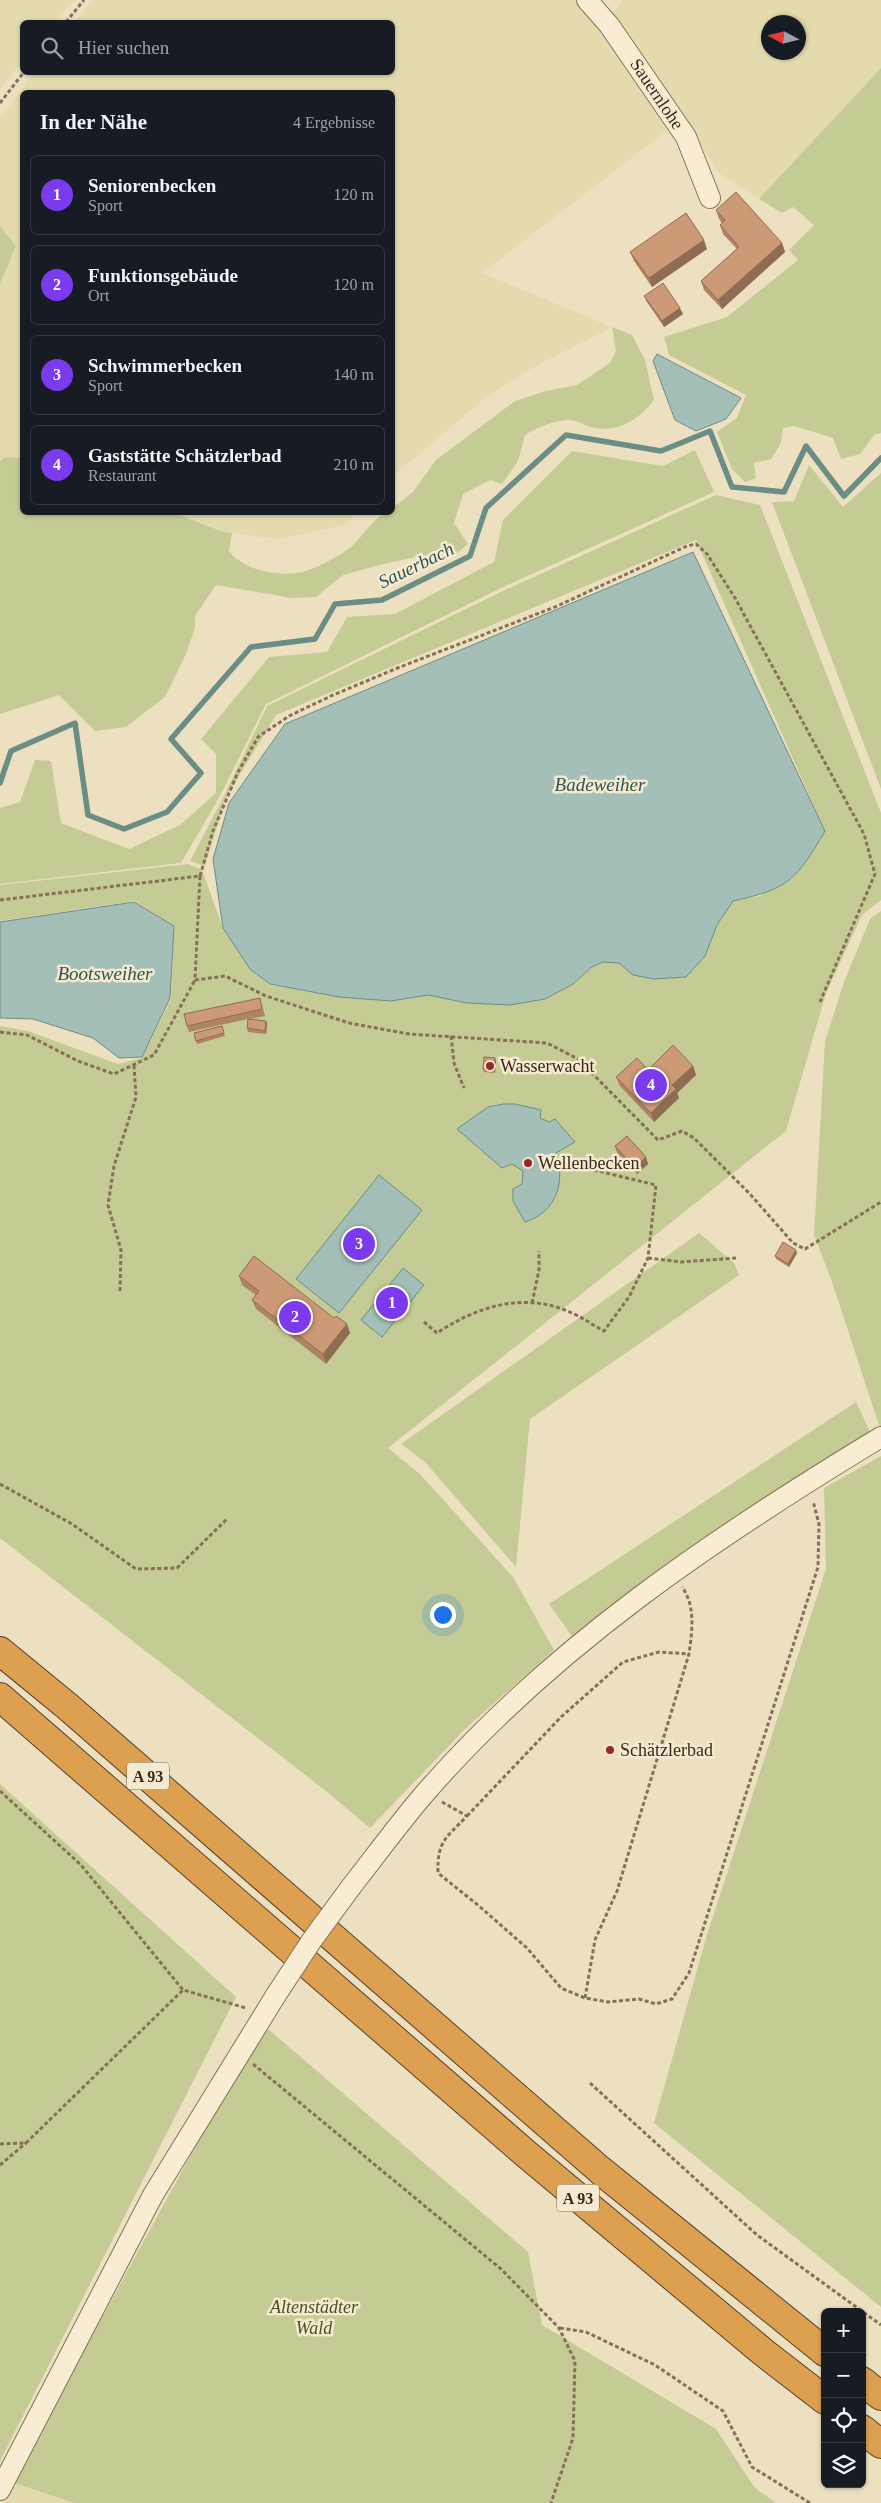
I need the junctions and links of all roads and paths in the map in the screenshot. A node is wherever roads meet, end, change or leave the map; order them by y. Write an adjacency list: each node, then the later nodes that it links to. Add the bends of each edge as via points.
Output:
1 (84, 0): 3 (path)
2 (587, 0): 6 (street, Sauernlohe, via 609,25 686,137)
3 (68, 20)
4 (22, 75): 5 (path)
5 (0, 103)
6 (710, 198)
7 (200, 876): 8 (path); 9 (path); 10 (path, via 213,831 238,772 258,737 289,716 333,695 555,607 696,544 707,554 739,607 864,834 873,866 875,874)
8 (0, 900)
9 (195, 980): 12 (path, via 224,976 266,996 349,1023 409,1034); 13 (path, via 154,1055)
10 (820, 1002)
11 (0, 1032): 13 (path, via 27,1035 78,1061 114,1074)
12 (450, 1036): 14 (path, via 454,1064); 16 (path, via 547,1043 578,1059 658,1140 682,1131 694,1138 793,1243 806,1249)
13 (134, 1065): 20 (path, via 136,1097 114,1166 108,1205 122,1250)
14 (464, 1088)
15 (590, 1169): 18 (path, via 656,1185)
16 (881, 1202)
17 (539, 1250): 21 (path, via 539,1270)
18 (648, 1258): 19 (path, via 681,1262); 21 (path, via 629,1297 604,1331 574,1314)
19 (736, 1258)
20 (120, 1291)
21 (532, 1303): 22 (path, via 491,1306 458,1319 437,1334)
22 (424, 1322)
23 (881, 1436): 24 (street)
24 (809, 1481): 27 (street, via 732,1529); 35 (path, via 819,1524 818,1567 689,1973 672,1999 656,2004 639,1999 608,2002)
25 (0, 1484): 26 (path, via 72,1524 136,1569 177,1568)
26 (228, 1518)
27 (672, 1572): 29 (path, via 688,1596 693,1628); 32 (street, via 568,1652 488,1727)
28 (0, 1651): 44 (highway, A 93, via 97,1731 600,2170)
29 (689, 1654): 33 (path, via 659,1652 623,1662 561,1717); 35 (path, via 618,1891 595,1940)
30 (0, 1697): 47 (highway, A 93, via 525,2153)
31 (0, 1791): 34 (path, via 81,1865)
32 (426, 1792): 33 (path); 36 (street, bridge, via 312,1940)
33 (467, 1816): 35 (path, via 444,1839 437,1854 438,1873 527,1948 561,1988)
34 (183, 1990): 36 (path); 39 (path)
35 (585, 1998)
36 (264, 2013): 37 (street)
37 (239, 2053): 43 (path, via 501,2270); 50 (street, via 153,2195)
38 (590, 2083): 42 (path, via 757,2235)
39 (26, 2143): 40 (path); 41 (path)
40 (0, 2144)
41 (0, 2165)
42 (881, 2325)
43 (559, 2328): 51 (path, via 575,2361 573,2438); 52 (path, via 586,2332 655,2365 723,2411 752,2467)
44 (821, 2349)
45 (866, 2384): 46 (highway)
46 (881, 2396)
47 (822, 2398)
48 (866, 2432): 49 (highway)
49 (881, 2444)
50 (0, 2490)
51 (551, 2503)
52 (810, 2503)

